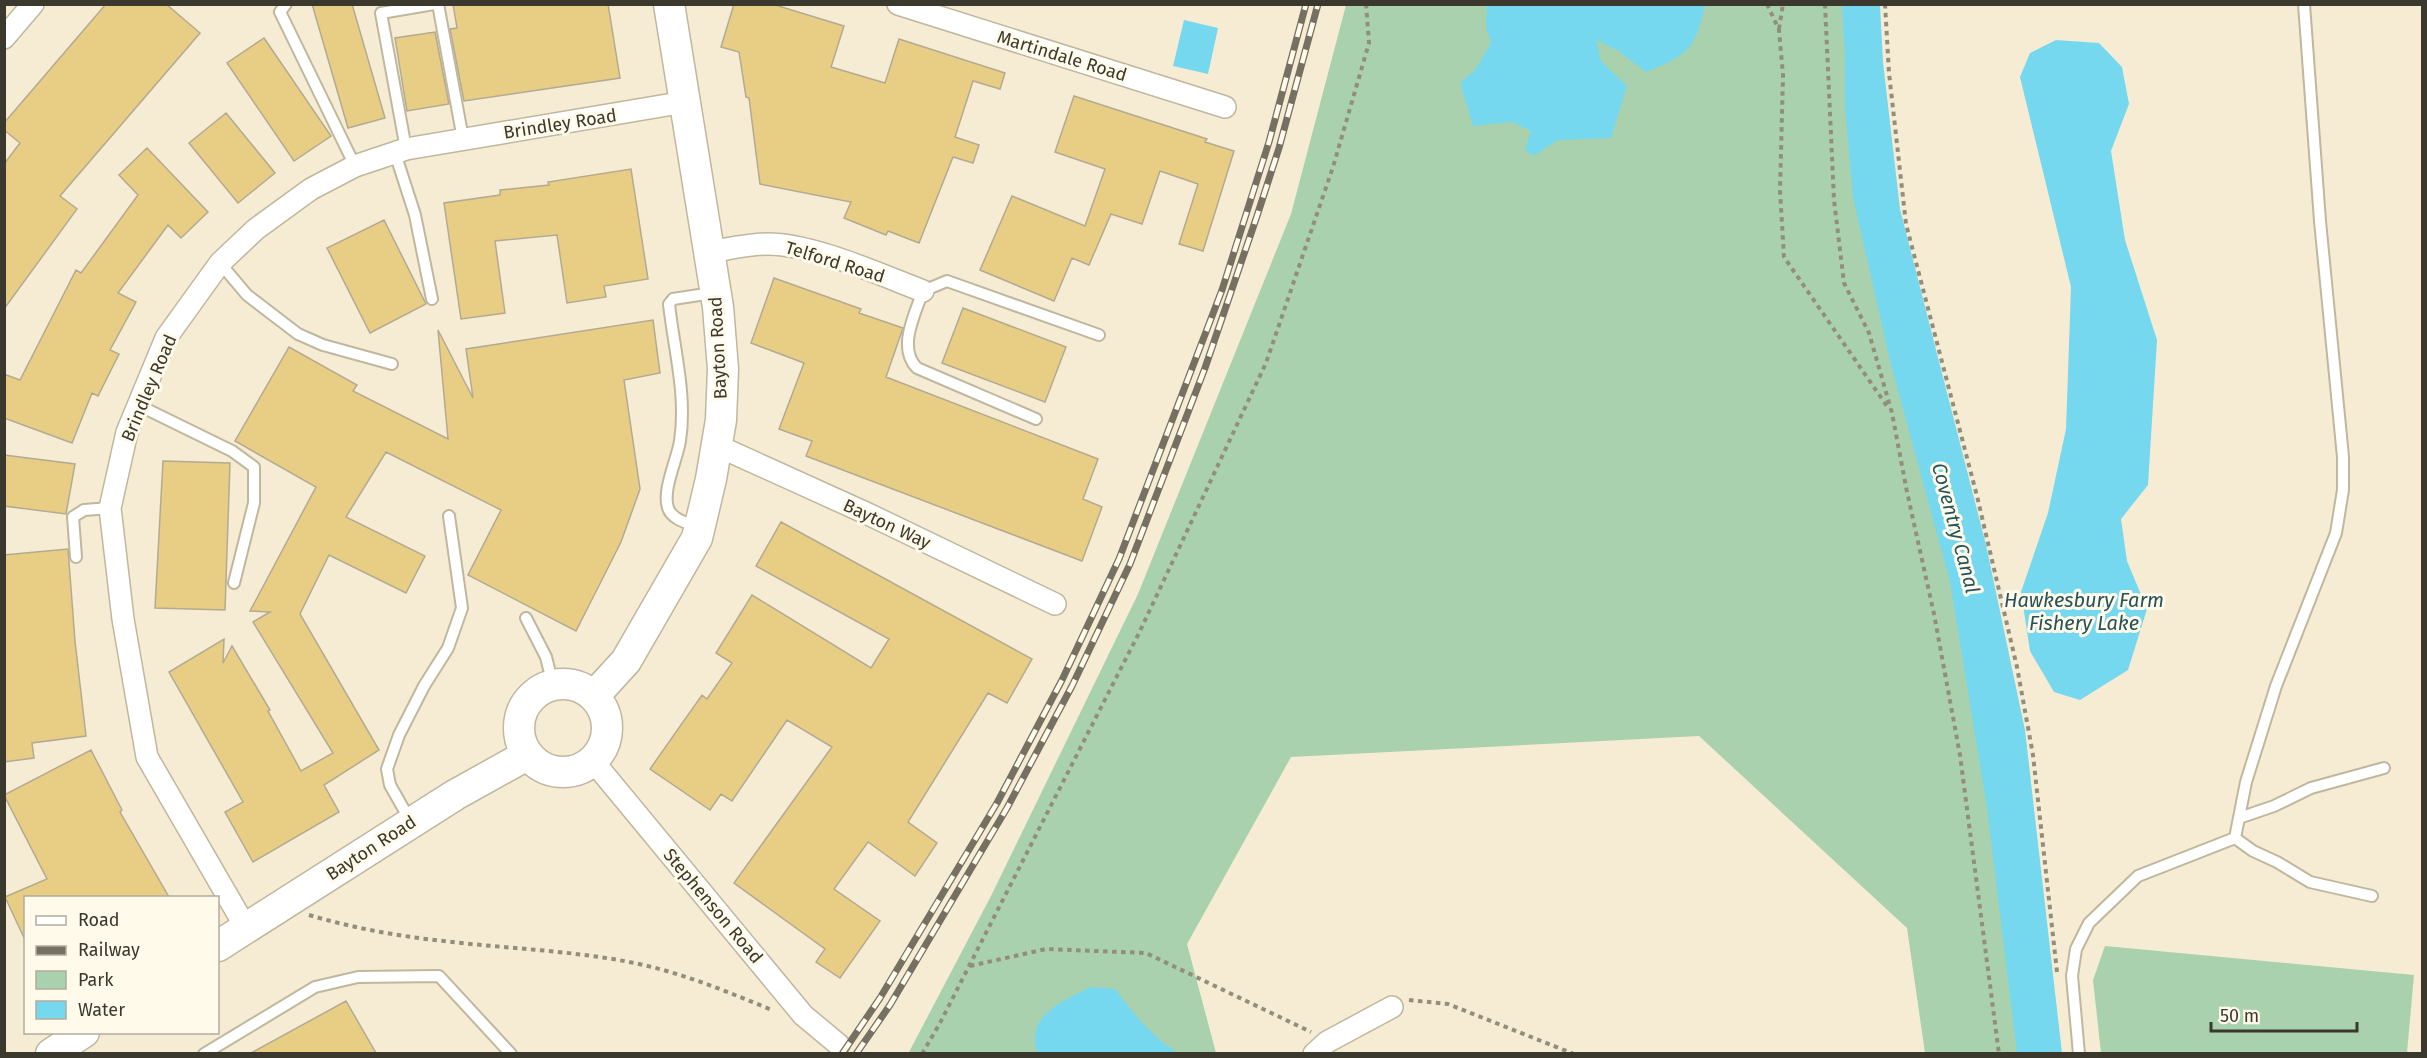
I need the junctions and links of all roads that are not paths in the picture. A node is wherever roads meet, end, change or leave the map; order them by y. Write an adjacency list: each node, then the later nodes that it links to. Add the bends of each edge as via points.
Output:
1 (286, 4): 12 (lane, via 280,12)
2 (436, 4): 10 (lane); 11 (lane, via 381,13)
3 (669, 4): 8 (street, Bayton Road)
4 (898, 4): 9 (street, Martindale Road)
5 (2304, 4): 35 (lane, via 2343,490 2336,533 2276,686 2246,782)
6 (24, 9): 7 (street)
7 (4, 38)
8 (685, 102): 10 (street, Brindley Road); 13 (street, Bayton Road)
9 (1225, 107)
10 (463, 139): 11 (street, Brindley Road)
11 (401, 151): 12 (street, Brindley Road); 17 (lane)
12 (354, 166): 14 (street, Brindley Road, via 311,189 256,229)
13 (709, 252): 15 (street, Telford Road, via 768,244 798,248); 16 (street, Bayton Road)
14 (220, 263): 19 (lane, via 247,295 298,334); 20 (street, Brindley Road, via 166,338)
15 (923, 291): 18 (lane, via 947,281); 21 (lane, via 911,325 907,348 910,361 917,368)
16 (716, 293): 22 (street, Bayton Road, via 723,369); 25 (lane, via 673,299 669,304 682,395 680,441 667,496 668,508 673,517)
17 (432, 299)
18 (1099, 335)
19 (392, 364)
20 (138, 405): 23 (street, Brindley Road, via 127,432); 27 (lane, via 232,451 254,467 254,503)
21 (1036, 419)
22 (718, 446): 25 (street, Bayton Road); 28 (street, Bayton Way)
23 (110, 508): 26 (lane, via 84,510 73,517); 39 (street, Brindley Road, via 123,619 147,757)
24 (449, 516): 36 (lane, via 462,608 448,648 399,735 387,770 390,785)
25 (699, 528): 31 (street, Bayton Road, via 697,538 626,661)
26 (76, 557)
27 (234, 583)
28 (1055, 604)
29 (526, 618): 30 (lane, via 546,657)
30 (553, 685): 31 (street, via 582,688); 32 (street, via 528,700 521,713 519,735)
31 (594, 696): 33 (street, via 607,729 603,746)
32 (527, 755): 33 (street, via 541,767 559,773 577,770); 36 (street, Bayton Road)
33 (593, 761): 44 (street, Stephenson Road, via 803,1015)
34 (2384, 768): 35 (lane, via 2311,788 2274,807)
35 (2240, 818): 37 (lane)
36 (411, 823): 39 (street, Bayton Road)
37 (2235, 838): 38 (lane, via 2310,882); 48 (lane, via 2138,876 2089,923 2076,949 2072,976)
38 (2372, 896)
39 (246, 928): 40 (street, Bayton Road)
40 (219, 945)
41 (1398, 1003): 43 (street, via 1327,1042)
42 (81, 1034): 45 (street)
43 (1315, 1044)
44 (839, 1045)
45 (51, 1053)
46 (204, 1053): 47 (lane, via 315,987 358,977 440,976)
47 (511, 1053)
48 (2079, 1053)

